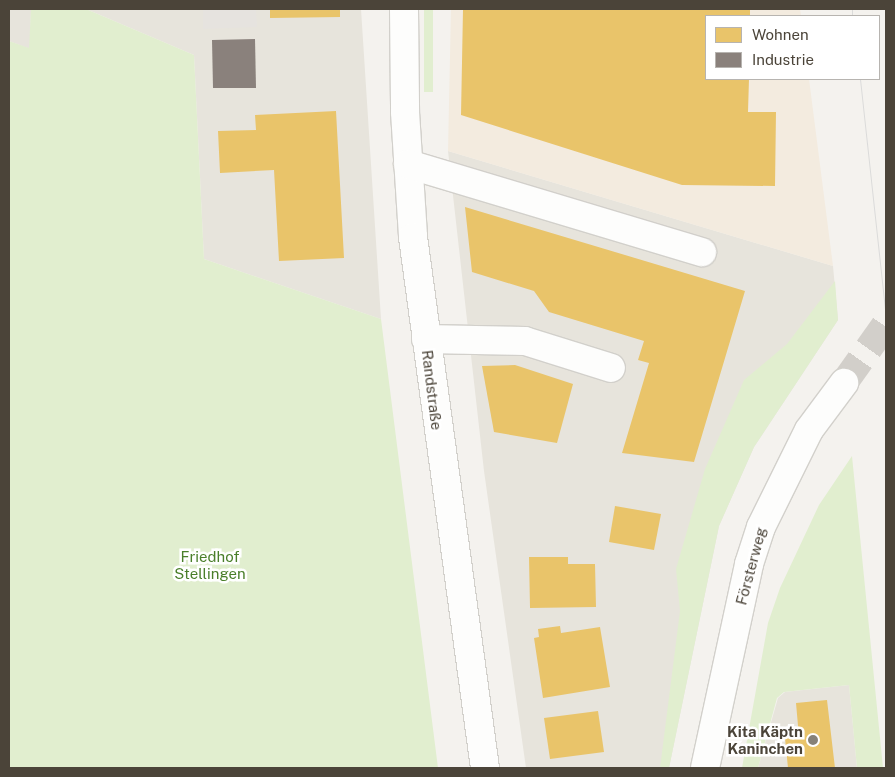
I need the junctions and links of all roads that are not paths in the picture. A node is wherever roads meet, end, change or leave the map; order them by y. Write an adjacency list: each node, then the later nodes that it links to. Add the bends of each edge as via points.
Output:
1 (404, 9): 2 (street, Randstraße)
2 (408, 164): 3 (street); 4 (street, Randstraße)
3 (702, 252)
4 (426, 339): 5 (street, via 525,341); 7 (street, Randstraße)
5 (611, 368)
6 (844, 383): 8 (street, Försterweg, via 809,430 761,527 748,564)
7 (485, 768)
8 (705, 768)

